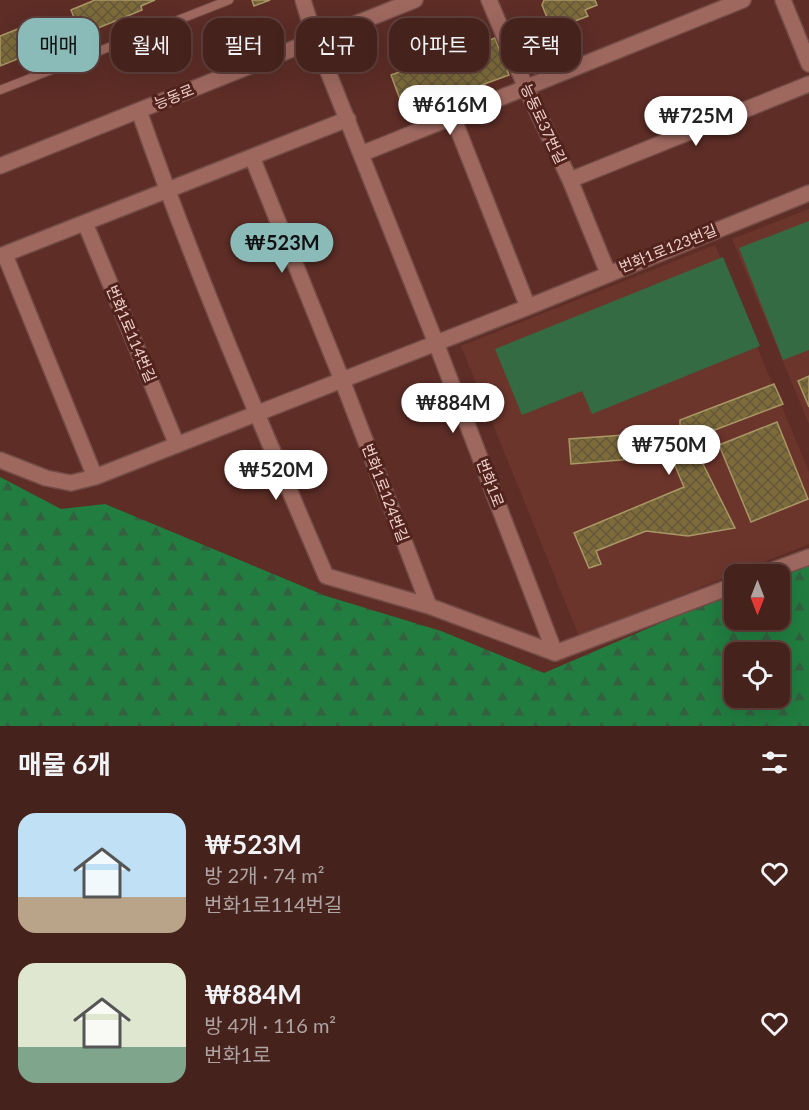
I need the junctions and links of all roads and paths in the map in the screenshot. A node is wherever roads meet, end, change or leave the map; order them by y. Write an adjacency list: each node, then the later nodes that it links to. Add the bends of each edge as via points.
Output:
1 (229, 0): 14 (lane)
2 (303, 0): 7 (street, 번화1로)
3 (415, 0): 8 (street, 능동로)
4 (489, 0): 13 (street, 능동로37번길)
5 (743, 0): 13 (street)
6 (783, 0): 10 (street)
7 (309, 18)
8 (369, 18)
9 (296, 47): 15 (street, 능동로)
10 (809, 64)
11 (329, 72): 17 (street, 번화1로)
12 (809, 84): 21 (street, 능동로37번길)
13 (526, 88): 16 (street); 21 (street, 능동로37번길)
14 (0, 90)
15 (139, 111): 20 (street, 능동로); 22 (street)
16 (453, 117): 18 (street); 27 (street)
17 (348, 119): 18 (street, 번화1로); 19 (street)
18 (362, 154): 28 (street, 번화1로)
19 (252, 157): 22 (street); 29 (street)
20 (0, 166)
21 (570, 180): 26 (street, 능동로37번길)
22 (166, 190): 24 (street); 30 (street)
23 (809, 193): 26 (street, 번화1로123번길)
24 (85, 223): 25 (street); 31 (street, 번화1로114번길)
25 (2, 256): 33 (street)
26 (608, 273): 27 (street, 번화1로123번길)
27 (528, 307): 28 (street, 번화1로123번길)
28 (436, 343): 29 (street); 38 (street, 번화1로)
29 (342, 380): 30 (street); 37 (street, 번화1로124번길)
30 (256, 414): 31 (street); 37 (street, via 327,576)
31 (177, 445): 33 (street)
32 (0, 460): 33 (street, via 71,483)
33 (95, 477)
34 (809, 557): 35 (street)
35 (790, 564)
36 (724, 589): 38 (street)
37 (429, 606): 38 (street)
38 (555, 653)

